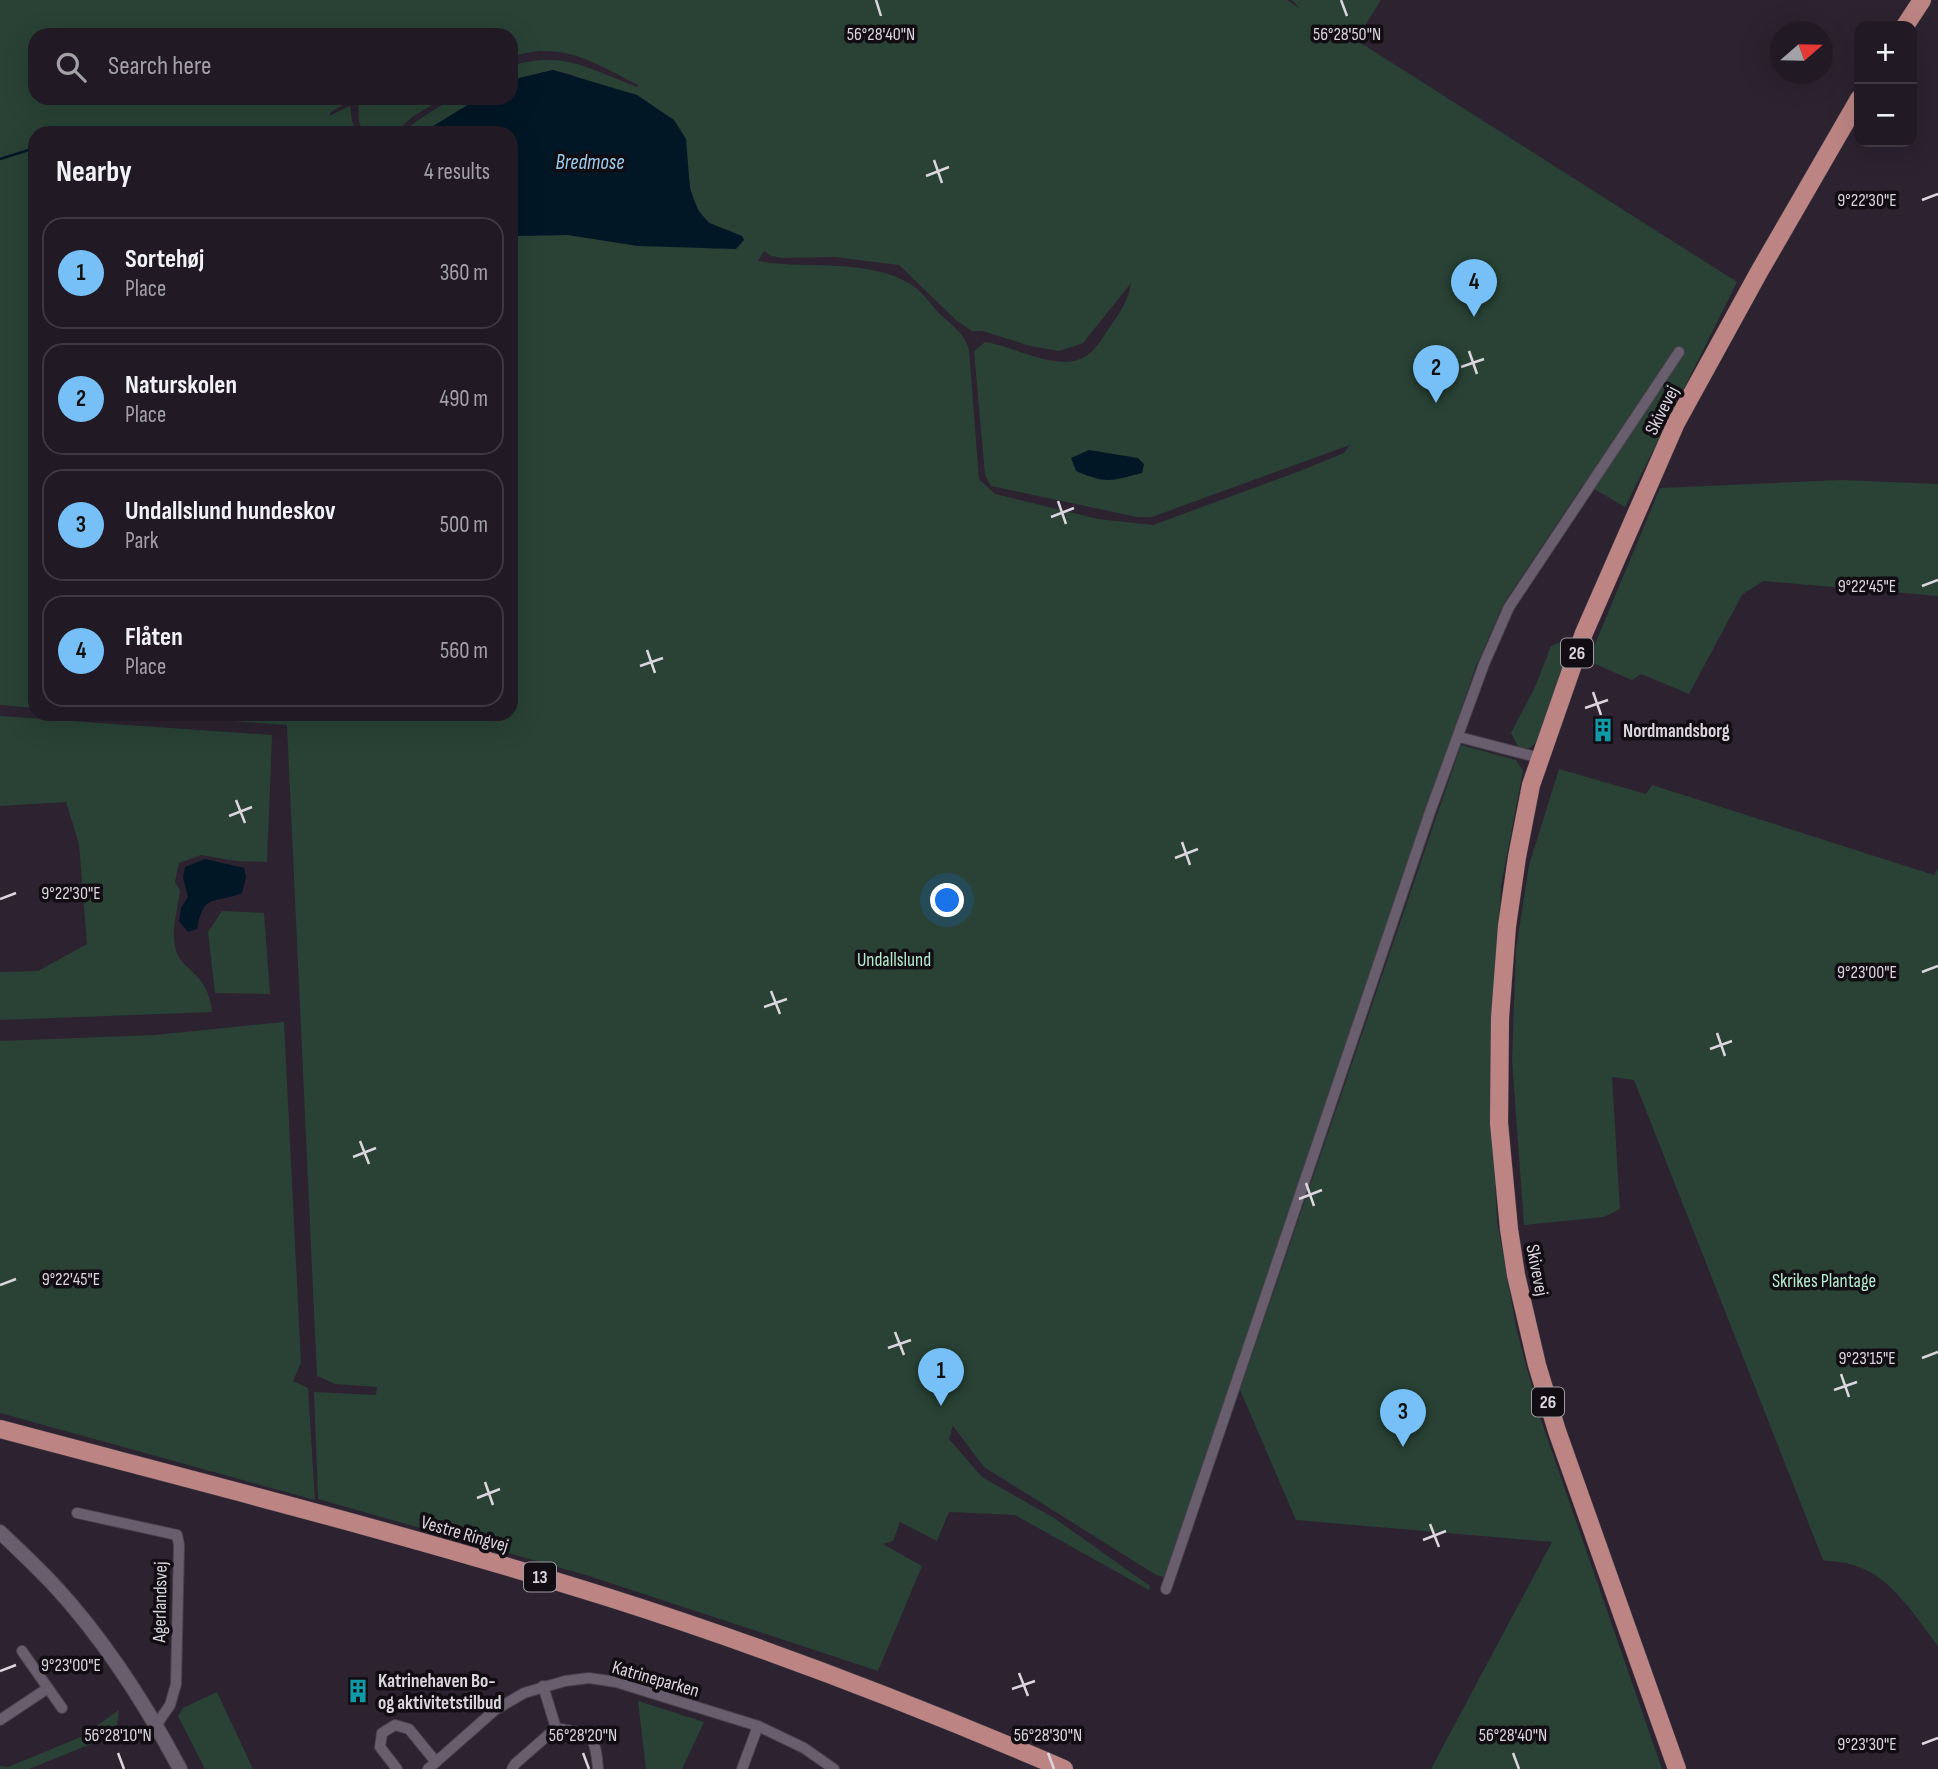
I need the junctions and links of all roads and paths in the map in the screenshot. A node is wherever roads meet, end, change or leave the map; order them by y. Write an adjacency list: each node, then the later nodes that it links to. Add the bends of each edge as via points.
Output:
1 (1922, 0): 2 (main road)
2 (1908, 21)
3 (1854, 108): 6 (main road, Skivevej / 26, via 1676,423 1584,633)
4 (1679, 352): 5 (street, Skivevej, via 1509,607)
5 (1459, 737): 6 (street); 10 (street, Skivevej)
6 (1540, 758): 27 (main road, Skivevej / 26, via 1513,879 1500,1018 1499,1123 1509,1229 1546,1398)
7 (0, 1429): 26 (main road, Vestre Ringvej / 13, via 608,1597 772,1653)
8 (77, 1513): 16 (street, Agerlandsvej, via 177,1535 176,1684 165,1714)
9 (0, 1532): 16 (street, via 54,1585 97,1637)
10 (1166, 1589)
11 (22, 1651): 13 (street)
12 (543, 1686): 17 (street, Katrineparken, via 589,1678 616,1682); 18 (street); 19 (street, Katrineparken, via 495,1710)
13 (48, 1688): 14 (street); 15 (street)
14 (62, 1708)
15 (0, 1720)
16 (156, 1724): 20 (street)
17 (758, 1726): 24 (street); 25 (street, Katrineparken, via 804,1748)
18 (556, 1728): 22 (street); 23 (street, via 588,1735 596,1744)
19 (432, 1765): 21 (street, via 409,1729 395,1725 382,1732 380,1747)
20 (180, 1769)
21 (397, 1769)
22 (512, 1769)
23 (598, 1769)
24 (741, 1769)
25 (834, 1769)
26 (1065, 1769)
27 (1677, 1769)

